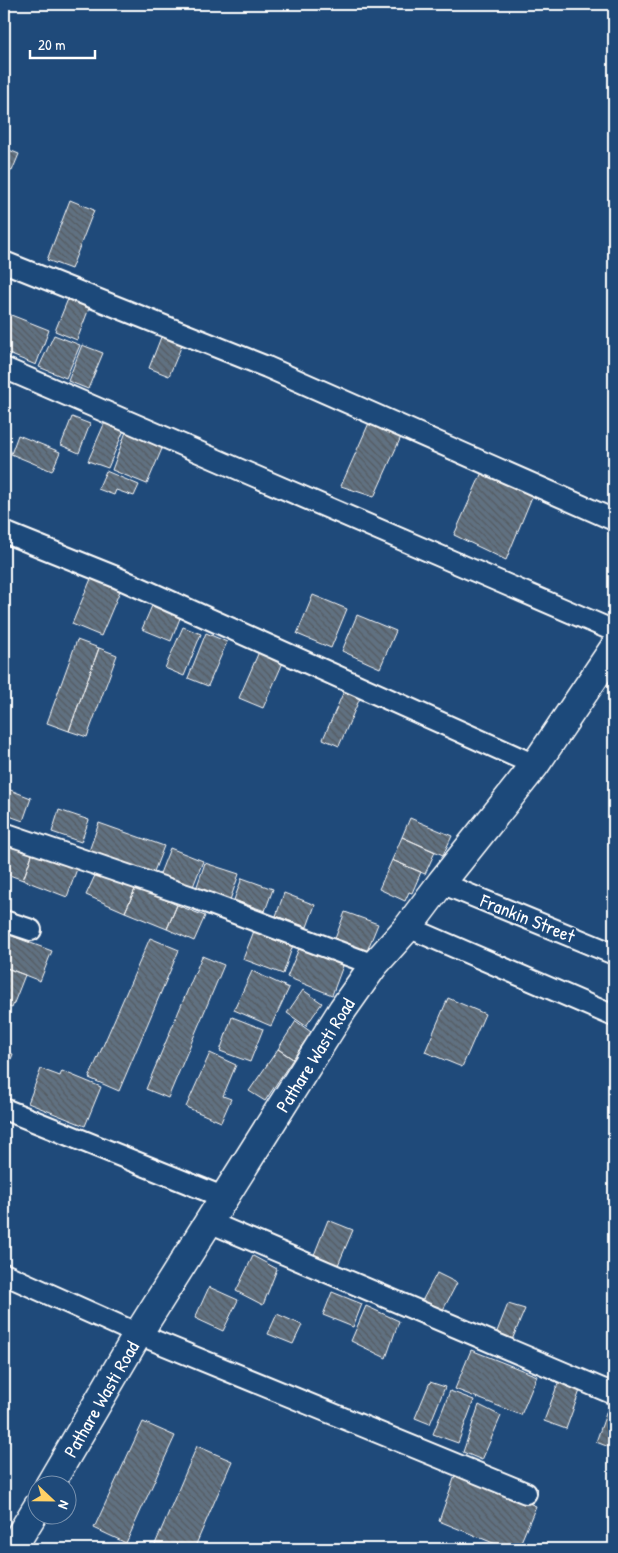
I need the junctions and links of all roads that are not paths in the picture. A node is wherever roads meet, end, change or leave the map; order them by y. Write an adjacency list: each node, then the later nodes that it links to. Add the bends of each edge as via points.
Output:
1 (4, 262): 3 (street, via 267,368)
2 (4, 368): 5 (street)
3 (614, 520)
4 (4, 532): 7 (street, via 116,577)
5 (614, 631)
6 (614, 648): 7 (street, Pathare Wasti Road)
7 (535, 765): 9 (street, Pathare Wasti Road)
8 (4, 833): 14 (street, via 192,897)
9 (441, 883): 11 (street, Pathare Wasti Road); 13 (street, Frankin Street)
10 (4, 921): 12 (street)
11 (408, 928): 14 (street, Pathare Wasti Road); 15 (street)
12 (31, 930)
13 (614, 954)
14 (374, 965): 17 (street, Pathare Wasti Road)
15 (614, 1016)
16 (4, 1109): 17 (street)
17 (225, 1198): 18 (street, Pathare Wasti Road)
18 (209, 1222): 20 (street, Pathare Wasti Road); 21 (street)
19 (4, 1274): 20 (street)
20 (138, 1334): 22 (street, Pathare Wasti Road); 23 (street)
21 (614, 1394)
22 (56, 1476)
23 (526, 1493)
24 (28, 1522): 25 (street)
25 (10, 1549)

